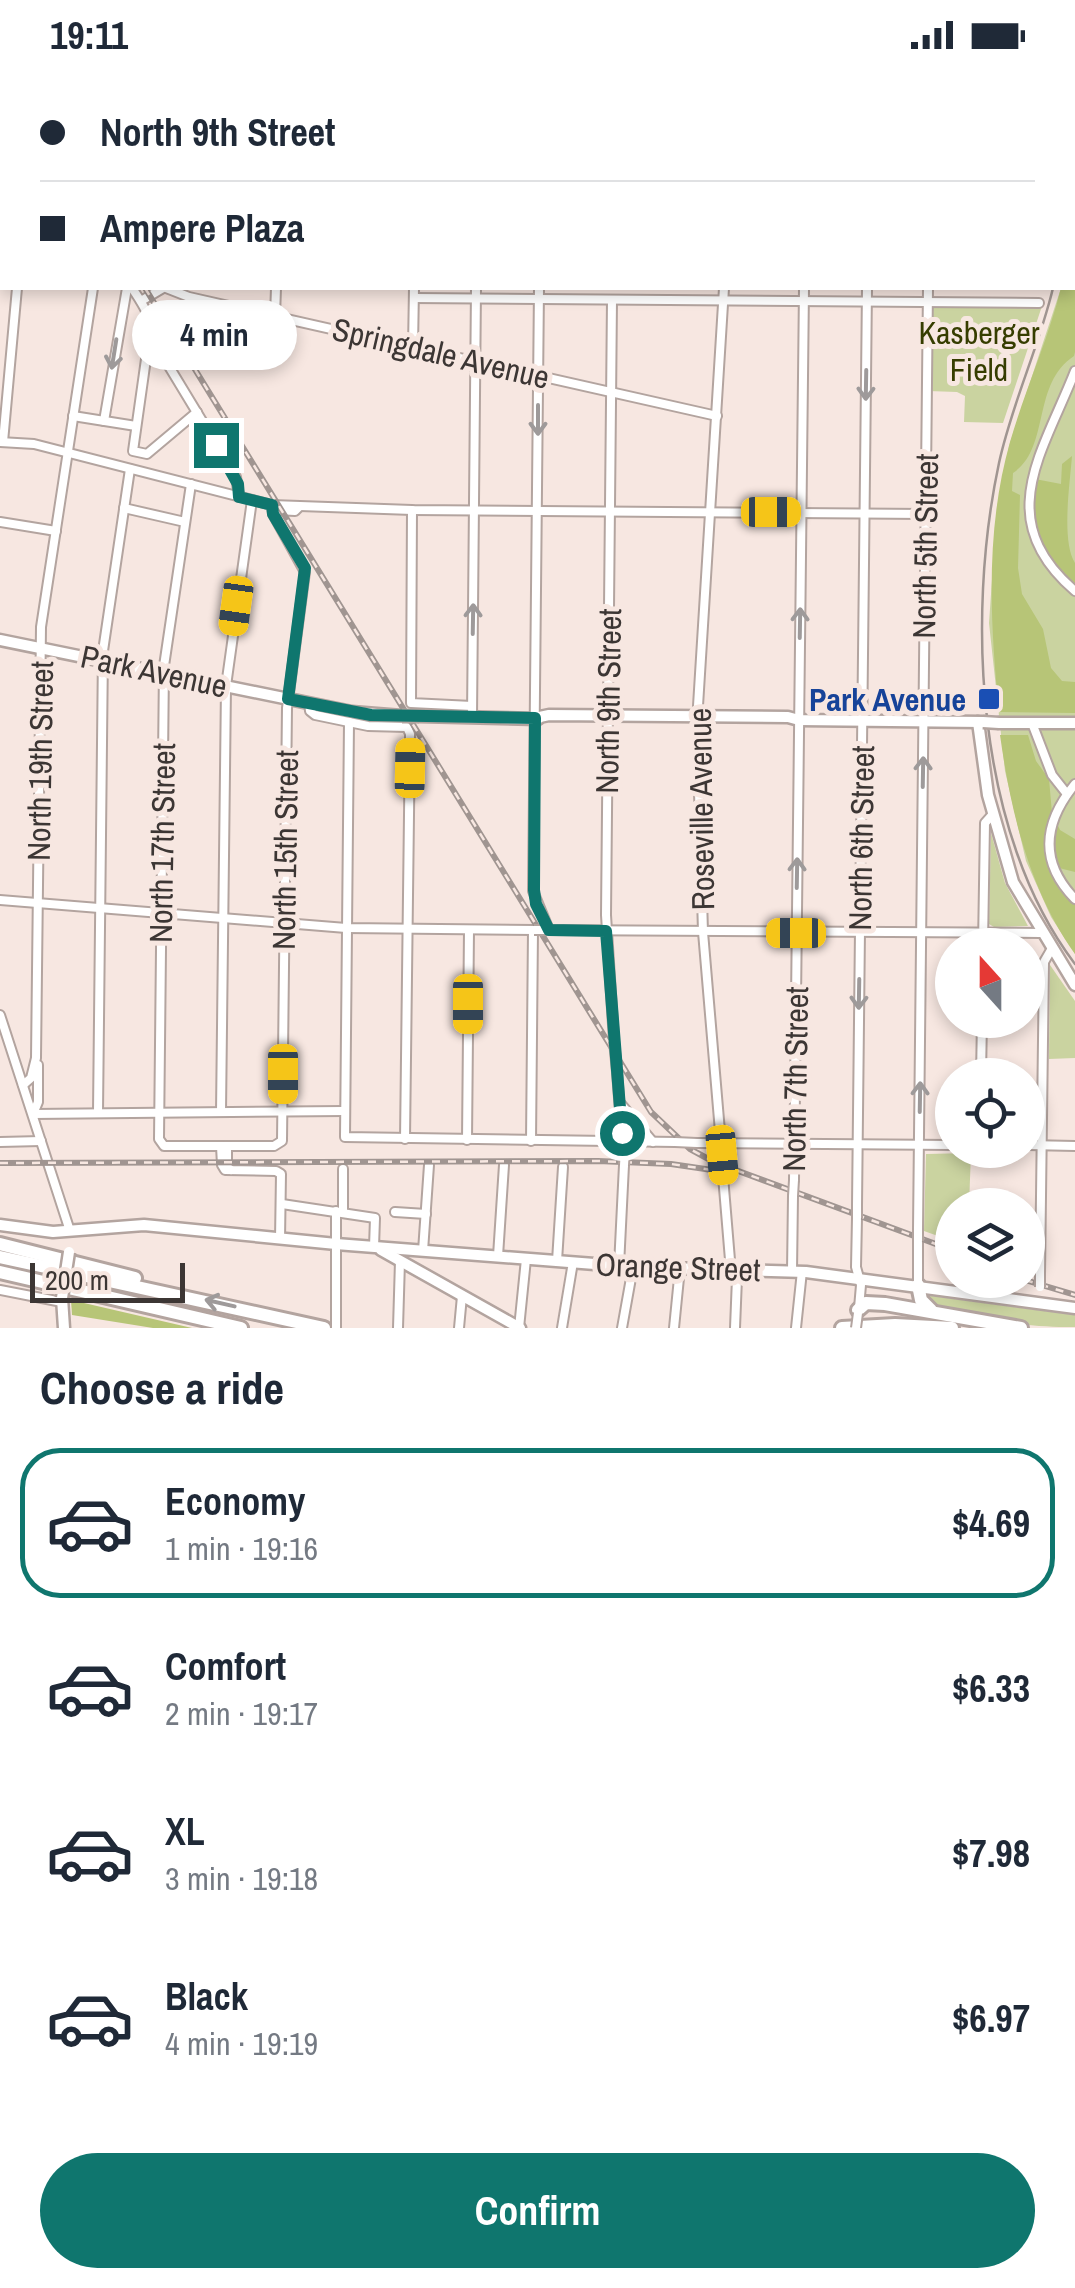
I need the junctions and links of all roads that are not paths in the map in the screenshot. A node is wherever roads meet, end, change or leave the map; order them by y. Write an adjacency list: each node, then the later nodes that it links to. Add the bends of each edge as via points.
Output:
1 (17, 290): 43 (street)
2 (93, 290): 39 (street, North 19th Street)
3 (132, 290): 41 (street, one-way to 41)
4 (133, 290): 24 (street)
5 (161, 290): 24 (street, Springdale Avenue)
6 (276, 290): 31 (street)
7 (414, 290): 18 (street)
8 (476, 290): 19 (street)
9 (538, 290): 20 (street)
10 (600, 290): 21 (street)
11 (661, 290): 23 (street)
12 (724, 290): 25 (street, Roseville Avenue)
13 (804, 290): 26 (street, North 7th Street)
14 (867, 290): 28 (street, North 6th Street)
15 (928, 290): 30 (street, North 5th Street)
16 (990, 290): 27 (street)
17 (190, 292): 31 (street, Springdale Avenue)
18 (414, 298): 19 (street); 33 (street)
19 (476, 299): 20 (street); 34 (street)
20 (538, 300): 21 (street); 36 (street)
21 (600, 300): 22 (street)
22 (612, 300): 23 (street); 37 (street, North 9th Street)
23 (661, 301): 25 (street)
24 (141, 302): 32 (street)
25 (724, 302): 26 (street); 40 (street, Roseville Avenue)
26 (804, 302): 28 (street); 56 (street, North 7th Street)
27 (990, 302): 29 (street); 30 (street)
28 (866, 303): 30 (street); 57 (street, North 6th Street, one-way to 57)
29 (1039, 303)
30 (928, 304): 58 (street, North 5th Street)
31 (275, 316): 33 (street, Springdale Avenue)
32 (154, 340): 38 (street); 42 (street)
33 (413, 347): 34 (street, Springdale Avenue)
34 (476, 361): 36 (street, Springdale Avenue); 52 (street)
35 (1075, 371): 62 (street, via 1036,460 1029,510 1039,549)
36 (538, 375): 37 (street, Springdale Avenue); 53 (street, one-way to 53)
37 (611, 392): 40 (street, Springdale Avenue); 54 (street, North 9th Street)
38 (197, 412): 42 (street, via 147,454 133,451); 47 (street, via 236,478)
39 (74, 416): 41 (street); 44 (street, North 19th Street)
40 (718, 416): 55 (street, Roseville Avenue)
41 (104, 421): 42 (street)
42 (136, 426)
43 (1, 442): 44 (street)
44 (68, 453): 45 (street); 61 (street, North 19th Street)
45 (130, 469): 46 (street); 50 (street)
46 (191, 484): 47 (street); 60 (street, North 17th Street)
47 (239, 497): 48 (street)
48 (252, 500): 49 (street); 67 (street)
49 (272, 505): 51 (street); 68 (street, North 15th Street, via 305,568)
50 (124, 508): 60 (street); 65 (street)
51 (412, 510): 52 (street); 70 (street, via 411,703)
52 (474, 510): 53 (street); 70 (street, one-way to 52)
53 (537, 510): 54 (street); 71 (street)
54 (610, 511): 55 (street); 72 (street, North 9th Street)
55 (711, 512): 56 (street); 73 (street, Roseville Avenue)
56 (801, 512): 57 (street); 74 (street, North 7th Street, one-way to 56)
57 (864, 513): 58 (street); 75 (street, North 6th Street)
58 (926, 514): 78 (street, North 5th Street)
59 (0, 522): 61 (street)
60 (186, 522): 66 (street, North 17th Street)
61 (56, 531): 64 (street, North 19th Street)
62 (1075, 591)
63 (0, 640): 64 (main road, Park Avenue)
64 (41, 648): 65 (main road, Park Avenue); 87 (street, North 19th Street)
65 (103, 661): 66 (main road, Park Avenue); 88 (street)
66 (164, 674): 67 (main road, Park Avenue); 89 (street, North 17th Street)
67 (226, 686): 68 (main road, Park Avenue); 90 (street)
68 (288, 699): 69 (main road, Park Avenue); 91 (street, North 15th Street)
69 (308, 703): 76 (street, Park Avenue, via 313,715); 77 (main road, Park Avenue)
70 (472, 712): 71 (main road, Park Avenue); 77 (main road, Park Avenue, bridge)
71 (535, 718): 72 (main road, Park Avenue); 98 (street, via 534,890)
72 (608, 718): 73 (main road, Park Avenue); 99 (street, North 9th Street)
73 (697, 719): 74 (main road, Park Avenue); 100 (street, Roseville Avenue)
74 (799, 720): 75 (main road, Park Avenue); 101 (street, North 7th Street, one-way to 74)
75 (862, 721): 78 (main road, Park Avenue); 102 (street, North 6th Street)
76 (349, 722): 77 (street, Park Avenue); 92 (street)
77 (404, 722): 95 (street, via 410,734)
78 (924, 722): 79 (main road, Park Avenue); 103 (street, North 5th Street, one-way to 78)
79 (980, 722): 80 (main road, Park Avenue, bridge); 84 (main road)
80 (1032, 724): 81 (main road, Park Avenue); 83 (street)
81 (1075, 724)
82 (1075, 784): 83 (street)
83 (1067, 794): 85 (street, via 1049,856)
84 (993, 814): 93 (street, via 985,823); 94 (main road, via 1014,885)
85 (1075, 899)
86 (0, 900): 87 (street)
87 (38, 903): 88 (street); 109 (street, North 19th Street)
88 (100, 908): 89 (street); 114 (street)
89 (162, 913): 90 (street); 115 (street, North 17th Street)
90 (223, 918): 91 (street); 116 (street)
91 (284, 924): 92 (street); 117 (street, North 15th Street)
92 (346, 928): 95 (street); 113 (street)
93 (983, 928)
94 (1038, 928)
95 (408, 929): 96 (street); 119 (street)
96 (469, 930): 97 (street); 120 (street)
97 (533, 930): 98 (street, bridge); 122 (street)
98 (548, 930): 99 (street)
99 (606, 931): 100 (street); 112 (street, North 9th Street, bridge)
100 (702, 932): 101 (street); 125 (street, Roseville Avenue)
101 (796, 933): 102 (street); 126 (street, North 7th Street)
102 (860, 934): 103 (street); 127 (street, North 6th Street, one-way to 127)
103 (922, 934): 104 (street); 128 (street, North 5th Street, one-way to 103)
104 (935, 935)
105 (1045, 940): 106 (main road)
106 (1051, 950): 107 (main road); 110 (street, via 1044,962)
107 (1075, 986)
108 (0, 1015): 111 (street)
109 (36, 1058): 111 (street, North 19th Street, via 32,1078); 118 (street, North 19th Street, via 38,1102)
110 (1043, 1058)
111 (23, 1084): 118 (street)
112 (619, 1102): 124 (street); 131 (street, North 9th Street)
113 (344, 1111): 117 (street); 119 (street, via 345,1137)
114 (98, 1112): 115 (street); 118 (street)
115 (160, 1112): 116 (street); 130 (street, North 17th Street, via 161,1144)
116 (221, 1112): 117 (street)
117 (283, 1112): 130 (street, North 15th Street, via 280,1144)
118 (32, 1114): 121 (street)
119 (406, 1139): 120 (street)
120 (467, 1140): 122 (street)
121 (41, 1141): 123 (street); 144 (street)
122 (531, 1141): 131 (street)
123 (0, 1142)
124 (654, 1142): 125 (street, bridge); 131 (street)
125 (720, 1142): 126 (street); 159 (street, Roseville Avenue, bridge)
126 (794, 1143): 127 (street); 160 (street, North 7th Street, bridge)
127 (857, 1144): 128 (street); 162 (street, North 6th Street, bridge)
128 (919, 1144): 129 (street); 164 (street, North 5th Street, bridge)
129 (935, 1144)
130 (224, 1146): 139 (street, via 231,1170 280,1173)
131 (624, 1146): 156 (street, North 9th Street, bridge)
132 (1045, 1146): 133 (street)
133 (1075, 1146)
134 (429, 1165): 142 (street)
135 (504, 1165): 150 (street)
136 (563, 1167): 154 (street)
137 (1042, 1168): 171 (street, bridge)
138 (343, 1169): 140 (street)
139 (282, 1204): 140 (street); 145 (street)
140 (340, 1211): 147 (street); 148 (street, via 375,1218)
141 (394, 1212): 142 (street)
142 (426, 1214): 149 (street)
143 (0, 1225): 144 (main road, Orange Street)
144 (70, 1231): 145 (main road, Orange Street, via 135,1224); 170 (main road, bridge)
145 (280, 1239): 147 (main road, Orange Street)
146 (0, 1244): 167 (highway)
147 (336, 1244): 148 (main road, Orange Street); 181 (street)
148 (374, 1247): 149 (main road, Orange Street); 153 (main road)
149 (422, 1251): 150 (main road, Orange Street)
150 (498, 1256): 152 (main road, Orange Street)
151 (0, 1257): 167 (highway)
152 (526, 1258): 154 (main road, Orange Street); 183 (street)
153 (400, 1261): 168 (main road); 176 (street)
154 (557, 1261): 155 (main road, Orange Street)
155 (574, 1262): 156 (main road, Orange Street); 184 (street)
156 (619, 1266): 157 (main road, Orange Street)
157 (634, 1267): 158 (main road, Orange Street); 185 (street)
158 (680, 1268): 159 (main road, Orange Street); 186 (street)
159 (734, 1270): 160 (main road, Orange Street); 187 (street, Roseville Avenue)
160 (797, 1271): 162 (main road, Orange Street); 177 (street, North 7th Street)
161 (0, 1272): 172 (highway)
162 (859, 1278): 164 (main road, Orange Street); 174 (street, North 6th Street)
163 (0, 1280): 172 (highway)
164 (918, 1286): 165 (main road, Orange Street); 175 (highway, via 922,1303)
165 (935, 1288)
166 (0, 1290): 170 (street)
167 (184, 1295): 180 (highway, one-way to 167)
168 (462, 1296): 182 (street); 183 (main road)
169 (1006, 1298): 171 (main road, Orange Street)
170 (62, 1300): 178 (main road)
171 (1040, 1303): 173 (main road, Orange Street)
172 (152, 1307): 179 (highway)
173 (1075, 1308)
174 (858, 1312): 175 (highway, via 876,1303); 189 (street, North 6th Street, bridge)
175 (938, 1313): 191 (highway)
176 (398, 1326)
177 (796, 1326)
178 (64, 1328)
179 (241, 1328)
180 (324, 1328)
181 (336, 1328)
182 (460, 1328)
183 (520, 1328)
184 (562, 1328)
185 (622, 1328)
186 (674, 1328)
187 (735, 1328)
188 (842, 1328): 190 (highway)
189 (856, 1328)
190 (952, 1328)
191 (1021, 1328)

